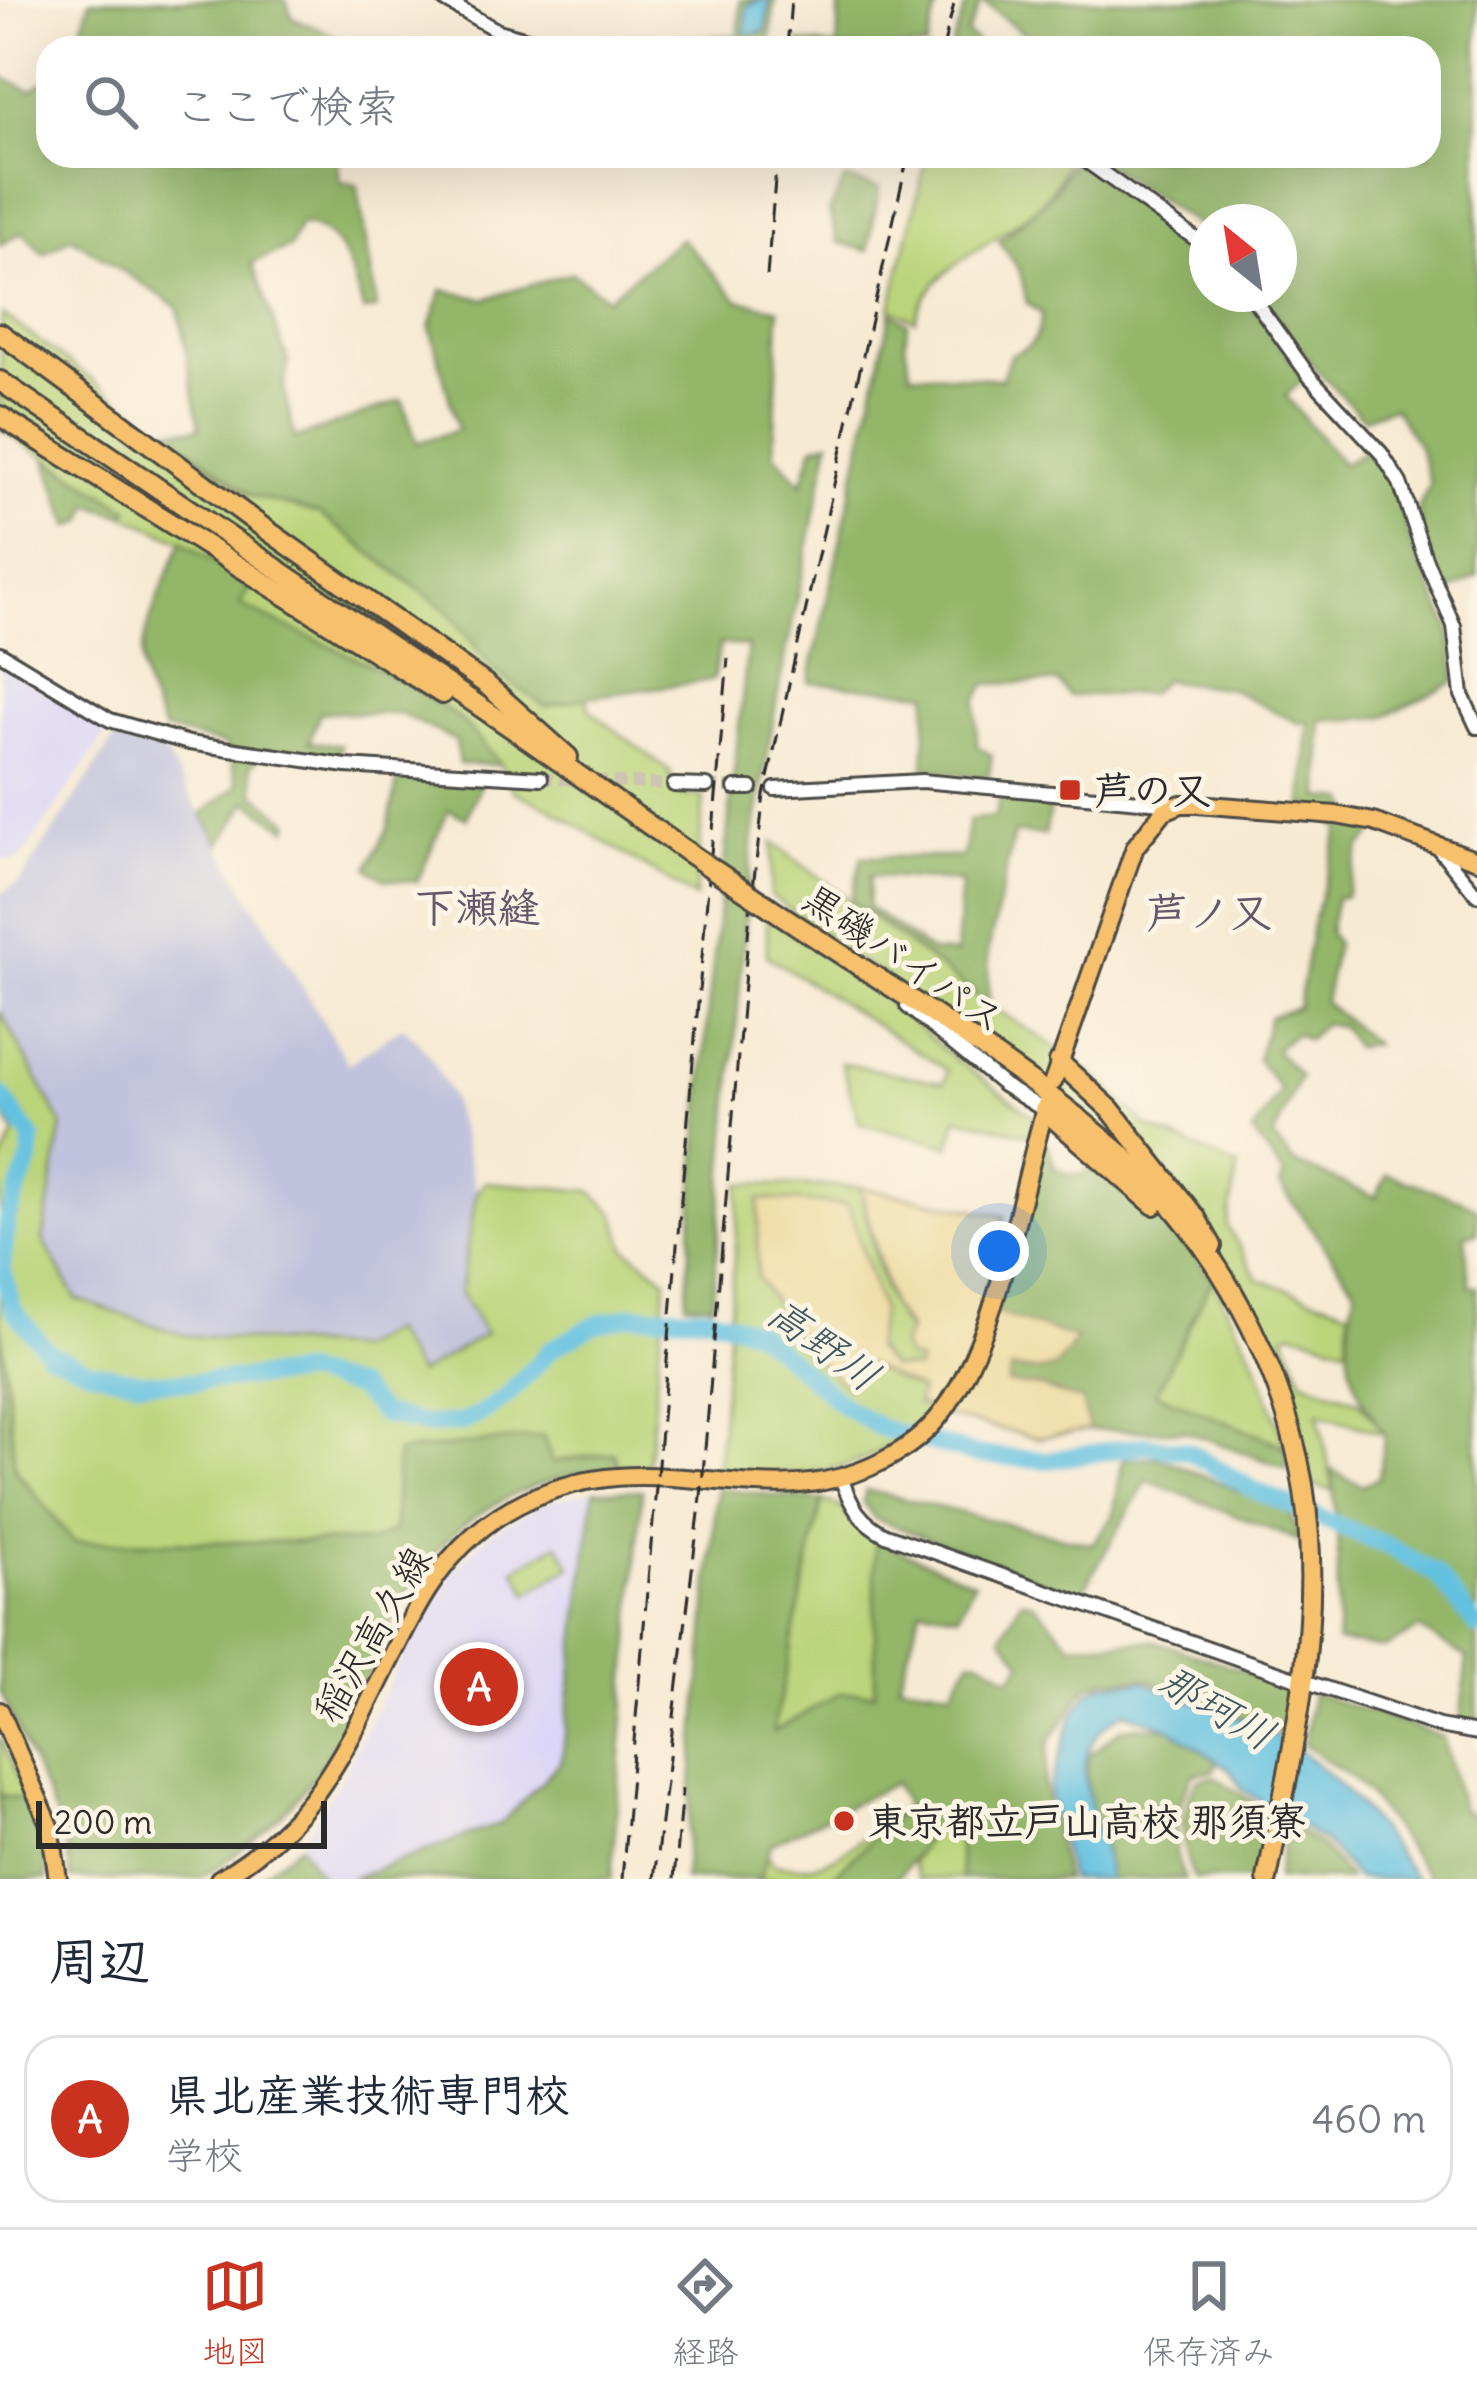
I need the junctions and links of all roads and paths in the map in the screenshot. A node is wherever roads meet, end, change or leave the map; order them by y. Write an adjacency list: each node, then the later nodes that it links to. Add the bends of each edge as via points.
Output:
1 (445, 0): 2 (street)
2 (520, 36)
3 (1096, 168): 4 (street)
4 (1189, 235)
5 (1263, 312): 10 (street, via 1400,483 1454,626 1462,695)
6 (0, 334): 18 (highway, via 470,671)
7 (0, 380): 11 (highway, 黒磯バイパス)
8 (0, 416): 11 (highway, via 412,676)
9 (0, 653): 12 (street, via 110,720 189,743 346,766)
10 (1477, 728)
11 (516, 731): 18 (highway, 黒磯バイパス)
12 (541, 778)
13 (674, 785): 14 (street)
14 (707, 786)
15 (735, 788): 16 (street)
16 (751, 788)
17 (775, 789): 19 (street, via 909,781)
18 (618, 803): 23 (highway, 黒磯バイパス, bridge)
19 (1181, 804): 20 (main road, via 1336,815); 24 (main road, via 1153,819 1135,847)
20 (1438, 847): 21 (main road); 22 (street)
21 (1477, 860)
22 (1477, 895)
23 (884, 984): 26 (street, via 963,1054); 27 (highway, 黒磯バイパス, via 1124,1157)
24 (1059, 1061): 25 (main road); 27 (highway, via 1110,1109 1196,1218)
25 (1053, 1082)
26 (1046, 1106): 27 (highway); 28 (main road, 稲沢高久線, via 980,1341 950,1401 900,1451)
27 (1218, 1270): 29 (highway, 黒磯バイパス, via 1267,1362 1292,1433 1309,1536)
28 (842, 1480): 29 (street, via 861,1519 886,1534); 33 (main road, 稲沢高久線, via 591,1480 496,1518 427,1588 305,1811)
29 (1305, 1680): 31 (street); 34 (highway, 黒磯バイパス)
30 (0, 1712): 32 (main road, via 50,1826)
31 (1477, 1733)
32 (58, 1879)
33 (219, 1879)
34 (1267, 1879)

